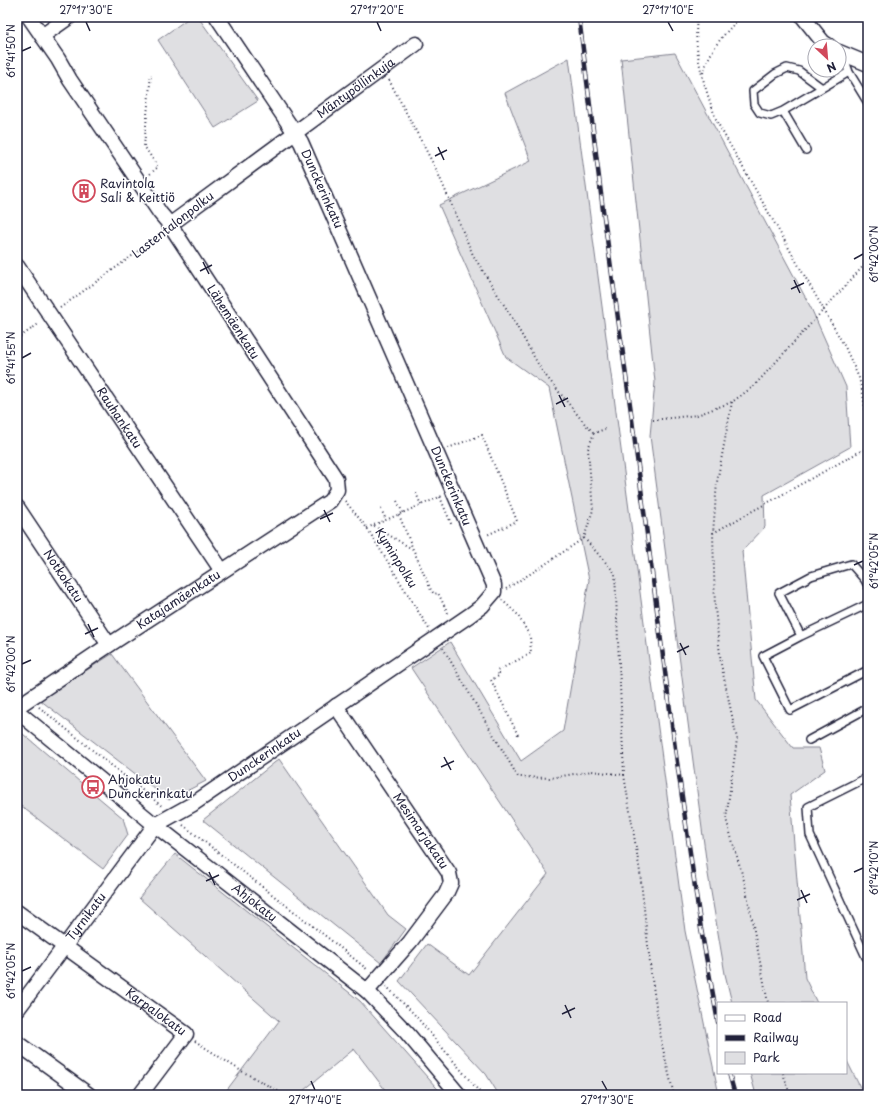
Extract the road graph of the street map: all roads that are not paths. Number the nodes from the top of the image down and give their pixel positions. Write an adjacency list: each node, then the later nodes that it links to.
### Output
1 (29, 17): 5 (street, Lähemäenkatu)
2 (69, 17): 5 (street)
3 (217, 17): 15 (street, Dunckerinkatu)
4 (803, 17): 6 (street)
5 (42, 36): 17 (street, Lähemäenkatu)
6 (819, 38)
7 (416, 44): 15 (street, Mäntypöllinkuja)
8 (847, 56): 9 (street)
9 (868, 64)
10 (847, 66): 11 (lane)
11 (850, 72): 12 (lane); 13 (lane)
12 (822, 88): 14 (lane); 14 (lane)
13 (868, 103)
14 (783, 111): 16 (lane)
15 (296, 133): 17 (street, Lastentalonpolku); 27 (street, Dunckerinkatu)
16 (806, 150)
17 (171, 226): 19 (street, Lähemäenkatu)
18 (17, 266): 21 (street, Rauhankatu)
19 (337, 490): 21 (street, Katajamäenkatu)
20 (17, 508): 25 (street, Notkokatu)
21 (222, 571): 25 (street, Katajamäenkatu)
22 (868, 586): 24 (lane)
23 (868, 604): 24 (lane)
24 (801, 636): 26 (lane)
25 (109, 645): 28 (street, Katajamäenkatu)
26 (868, 670)
27 (336, 706): 33 (street, Dunckerinkatu); 37 (street, Mesimarjakatu)
28 (17, 707)
29 (868, 708): 31 (lane)
30 (17, 711): 33 (street, Ahjokatu)
31 (809, 740)
32 (868, 777): 36 (lane)
33 (155, 825): 35 (street, Tyrnikatu); 37 (street, Ahjokatu)
34 (17, 912): 35 (street, Karpalokatu)
35 (63, 946): 38 (street, Tyrnikatu); 41 (street, Karpalokatu)
36 (868, 956)
37 (367, 991): 42 (street, Ahjokatu)
38 (17, 1010)
39 (17, 1042): 40 (street)
40 (89, 1095)
41 (140, 1095)
42 (459, 1095)

